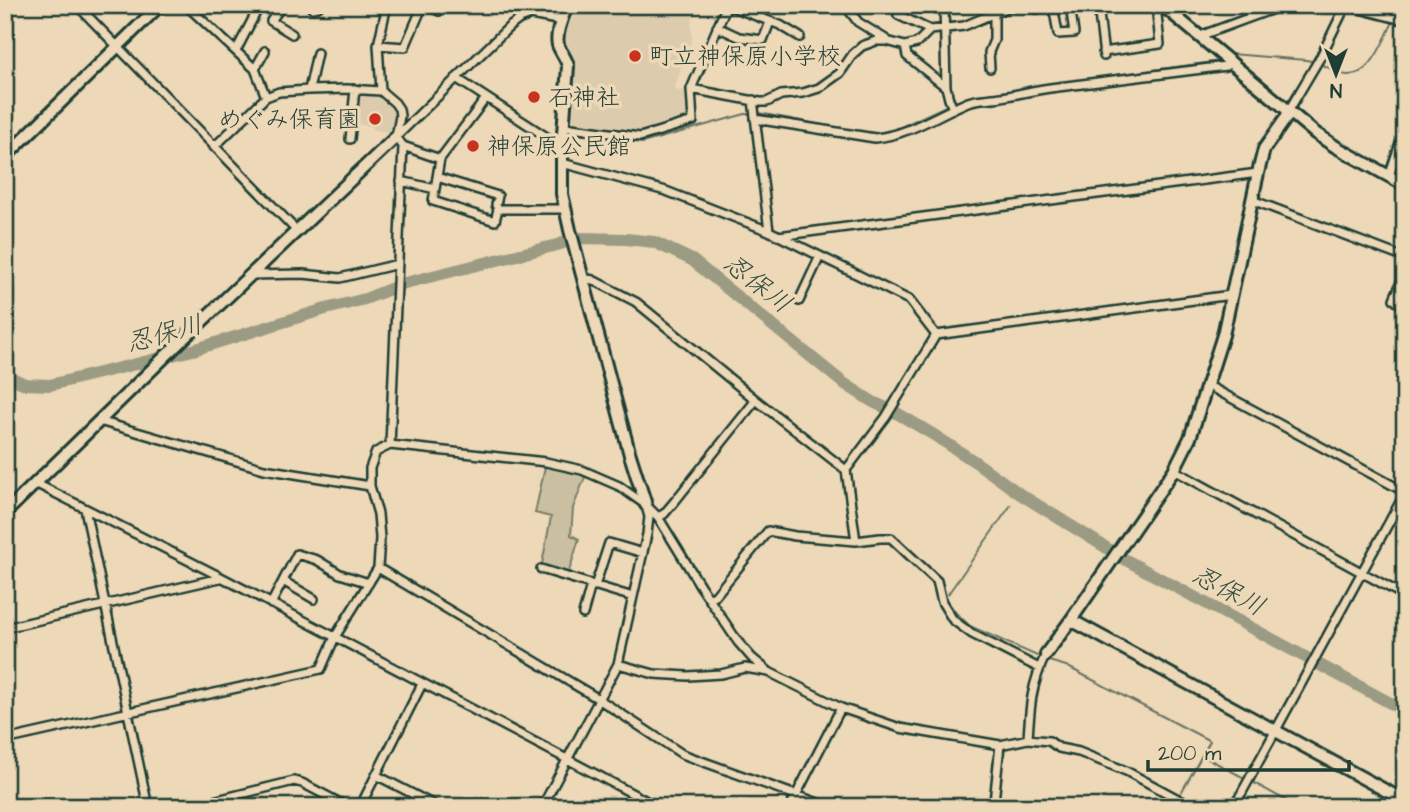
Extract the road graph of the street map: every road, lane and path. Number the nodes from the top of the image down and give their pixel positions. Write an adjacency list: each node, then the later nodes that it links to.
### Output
1 (78, 5): 39 (street)
2 (160, 5): 39 (street)
3 (186, 5): 41 (street)
4 (260, 5): 41 (street)
5 (282, 5): 34 (street)
6 (309, 5): 7 (street)
7 (320, 5)
8 (387, 5): 38 (street)
9 (425, 5): 10 (street); 38 (street)
10 (441, 5)
11 (515, 5): 27 (street)
12 (567, 5): 29 (street)
13 (727, 5): 30 (street); 31 (street)
14 (845, 5): 37 (street)
15 (903, 5): 33 (street)
16 (944, 5): 32 (street)
17 (1015, 5): 18 (street); 26 (street)
18 (1052, 5): 19 (street)
19 (1070, 5)
20 (1098, 5): 21 (street)
21 (1156, 5)
22 (1163, 5): 36 (street)
23 (1284, 5): 36 (street)
24 (1346, 5): 57 (street)
25 (1358, 5): 28 (highway)
26 (994, 13): 32 (street); 45 (street)
27 (531, 15): 29 (street); 47 (street)
28 (1405, 18)
29 (562, 21): 59 (street)
30 (771, 22): 31 (street); 35 (street)
31 (717, 27): 50 (street)
32 (944, 28): 33 (street); 48 (street)
33 (930, 30): 40 (street)
34 (292, 34)
35 (800, 37)
36 (1201, 37): 44 (street)
37 (887, 41): 40 (street); 55 (street)
38 (379, 45): 52 (street)
39 (117, 46): 63 (street); 65 (street)
40 (905, 46): 48 (street)
41 (236, 51): 46 (street)
42 (265, 51): 46 (street)
43 (317, 52): 51 (street)
44 (1228, 60): 56 (street); 57 (street)
45 (990, 68)
46 (255, 69): 53 (street)
47 (456, 78): 54 (street); 62 (street)
48 (946, 88): 56 (street)
49 (355, 89): 51 (street); 52 (street); 61 (street)
50 (691, 89): 55 (street); 59 (street)
51 (309, 90): 53 (street)
52 (381, 91): 62 (street)
53 (266, 97): 63 (street)
54 (486, 97): 64 (street); 66 (street)
55 (753, 100): 58 (street)
56 (953, 109): 58 (street)
57 (1289, 110): 68 (street); 69 (street)
58 (755, 118): 78 (street)
59 (564, 127): 64 (street)
60 (1405, 130): 69 (street)
61 (350, 139)
62 (399, 141): 66 (street); 71 (street); 77 (street)
63 (214, 147): 77 (street)
64 (562, 147): 67 (street)
65 (5, 157)
66 (440, 159): 70 (street)
67 (562, 163): 76 (street); 78 (street)
68 (1258, 173): 74 (street); 79 (street)
69 (1389, 176): 72 (street)
70 (437, 177): 73 (street); 75 (street)
71 (401, 181): 73 (street); 82 (street)
72 (1405, 185)
73 (435, 189): 75 (street)
74 (1252, 200): 81 (street); 86 (street)
75 (498, 209): 76 (street)
76 (565, 209): 85 (street)
77 (297, 232): 84 (street)
78 (769, 232): 79 (street)
79 (778, 236): 80 (street)
80 (820, 256): 87 (street); 89 (street)
81 (1405, 258)
82 (398, 264): 84 (street); 93 (street)
83 (1405, 273): 88 (street)
84 (251, 275): 92 (street)
85 (582, 278): 91 (street); 99 (street)
86 (1231, 295): 89 (street); 90 (street)
87 (799, 301)
88 (1405, 307)
89 (936, 335): 94 (street)
90 (1207, 385): 95 (street); 98 (street)
91 (756, 400): 94 (street); 102 (street)
92 (99, 421): 96 (street); 97 (street)
93 (390, 445): 97 (street); 99 (street)
94 (846, 470): 103 (street)
95 (1174, 470): 107 (street); 119 (street)
96 (35, 483): 100 (street); 101 (street)
97 (370, 486): 105 (street)
98 (1405, 492): 107 (street)
99 (646, 505): 102 (street); 104 (street)
100 (7, 508)
101 (85, 509): 108 (street); 116 (street)
102 (658, 517): 115 (street)
103 (856, 541): 115 (street); 124 (street)
104 (643, 553): 111 (street); 113 (street)
105 (378, 568): 110 (street); 127 (street)
106 (541, 569): 111 (street)
107 (1361, 573): 112 (street); 130 (street)
108 (221, 578): 116 (street); 117 (street)
109 (283, 581): 110 (street); 114 (street); 117 (street)
110 (369, 583): 121 (street)
111 (593, 586): 113 (street); 118 (street)
112 (1405, 596)
113 (633, 597): 123 (street)
114 (314, 599)
115 (709, 599): 125 (street)
116 (105, 604): 120 (street); 129 (street)
117 (271, 604): 121 (street)
118 (583, 614)
119 (1071, 620): 122 (street); 130 (street)
120 (5, 628)
121 (335, 637): 126 (street); 129 (street)
122 (1046, 654): 124 (street)
123 (618, 664): 125 (street); 127 (street)
124 (1039, 668): 131 (street)
125 (769, 672): 128 (street)
126 (422, 684): 134 (street); 135 (street)
127 (600, 700): 134 (street); 136 (street)
128 (841, 708): 133 (street); 136 (street)
129 (128, 713): 132 (street); 138 (street)
130 (1276, 731): 137 (street); 149 (street)
131 (1028, 739): 133 (street); 148 (street)
132 (5, 740)
133 (1000, 745): 147 (street)
134 (568, 760): 143 (street); 144 (street)
135 (376, 775): 141 (street); 142 (street)
136 (796, 796): 145 (street); 146 (street)
137 (1405, 801)
138 (148, 807)
139 (189, 807): 140 (street)
140 (348, 807)
141 (360, 807)
142 (438, 807)
143 (542, 807)
144 (657, 807)
145 (790, 807)
146 (829, 807)
147 (992, 807)
148 (1193, 807)
149 (1234, 807)

